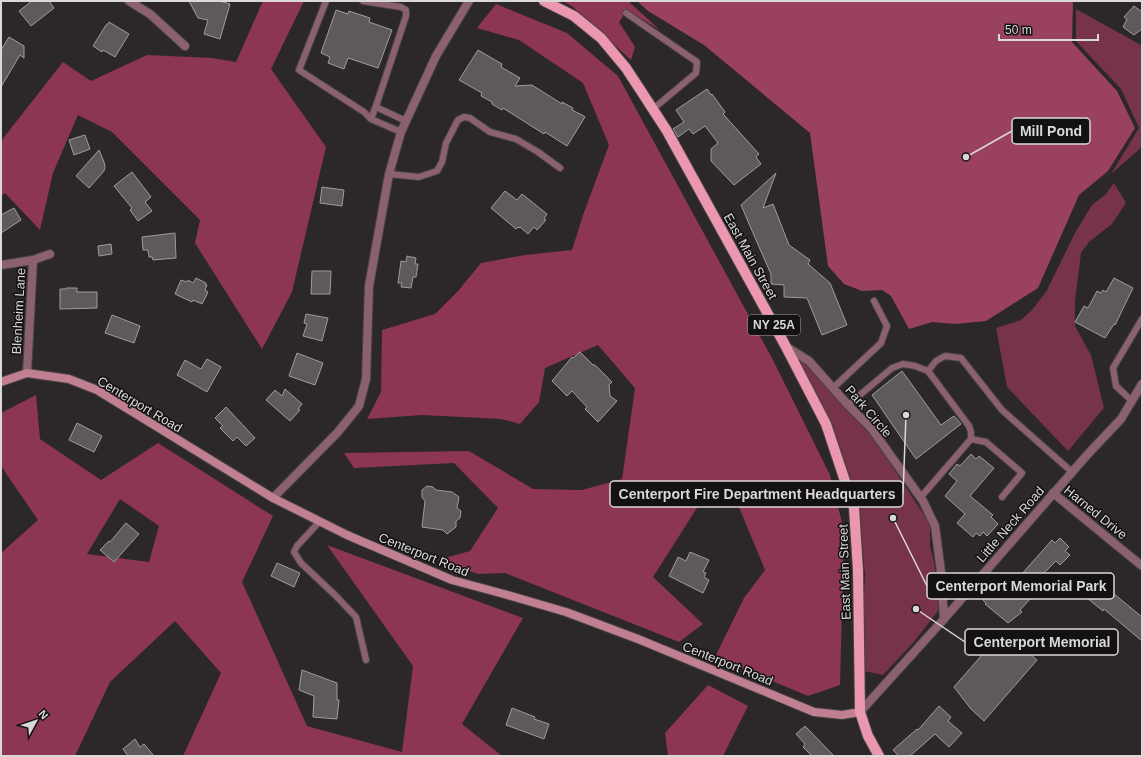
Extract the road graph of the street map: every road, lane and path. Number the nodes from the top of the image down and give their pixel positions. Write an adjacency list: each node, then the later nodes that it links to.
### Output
1 (129, 1): 7 (street)
2 (326, 1): 10 (lane)
3 (364, 1): 8 (lane)
4 (470, 1): 11 (street)
5 (544, 1): 9 (main road, East Main Street / NY 25A)
6 (626, 13): 9 (lane)
7 (185, 46)
8 (376, 107): 10 (lane); 11 (lane)
9 (653, 110): 20 (main road, East Main Street / NY 25A)
10 (371, 119): 12 (lane)
11 (406, 121): 12 (street)
12 (401, 132): 14 (street)
13 (560, 168): 14 (lane)
14 (389, 174): 32 (street)
15 (50, 254): 16 (street)
16 (33, 260): 17 (street, Blenheim Lane); 22 (street, Blenheim Lane)
17 (1, 265)
18 (874, 301): 25 (lane)
19 (1142, 319): 26 (lane)
20 (785, 345): 25 (street, Park Circle); 38 (main road, East Main Street / NY 25A)
21 (928, 371): 27 (lane); 28 (lane); 29 (lane)
22 (27, 373): 23 (main road, Centerport Road); 32 (main road, Centerport Road)
23 (1, 382)
24 (1142, 384): 26 (street, Little Neck Road)
25 (833, 388): 27 (street, Park Circle)
26 (1132, 401): 29 (street, Little Neck Road)
27 (848, 405): 33 (street, Park Circle)
28 (971, 439): 31 (lane); 33 (lane)
29 (1072, 472): 30 (street, Little Neck Road)
30 (1053, 493): 35 (street, Harned Drive); 36 (street, Little Neck Road)
31 (1002, 497)
32 (272, 498): 34 (main road, Centerport Road)
33 (920, 498): 36 (street, Park Circle)
34 (320, 521): 37 (lane); 38 (main road, Centerport Road)
35 (1142, 566)
36 (944, 619): 38 (street, Little Neck Road)
37 (366, 660)
38 (860, 712): 39 (main road, NY 25A)
39 (879, 756)

